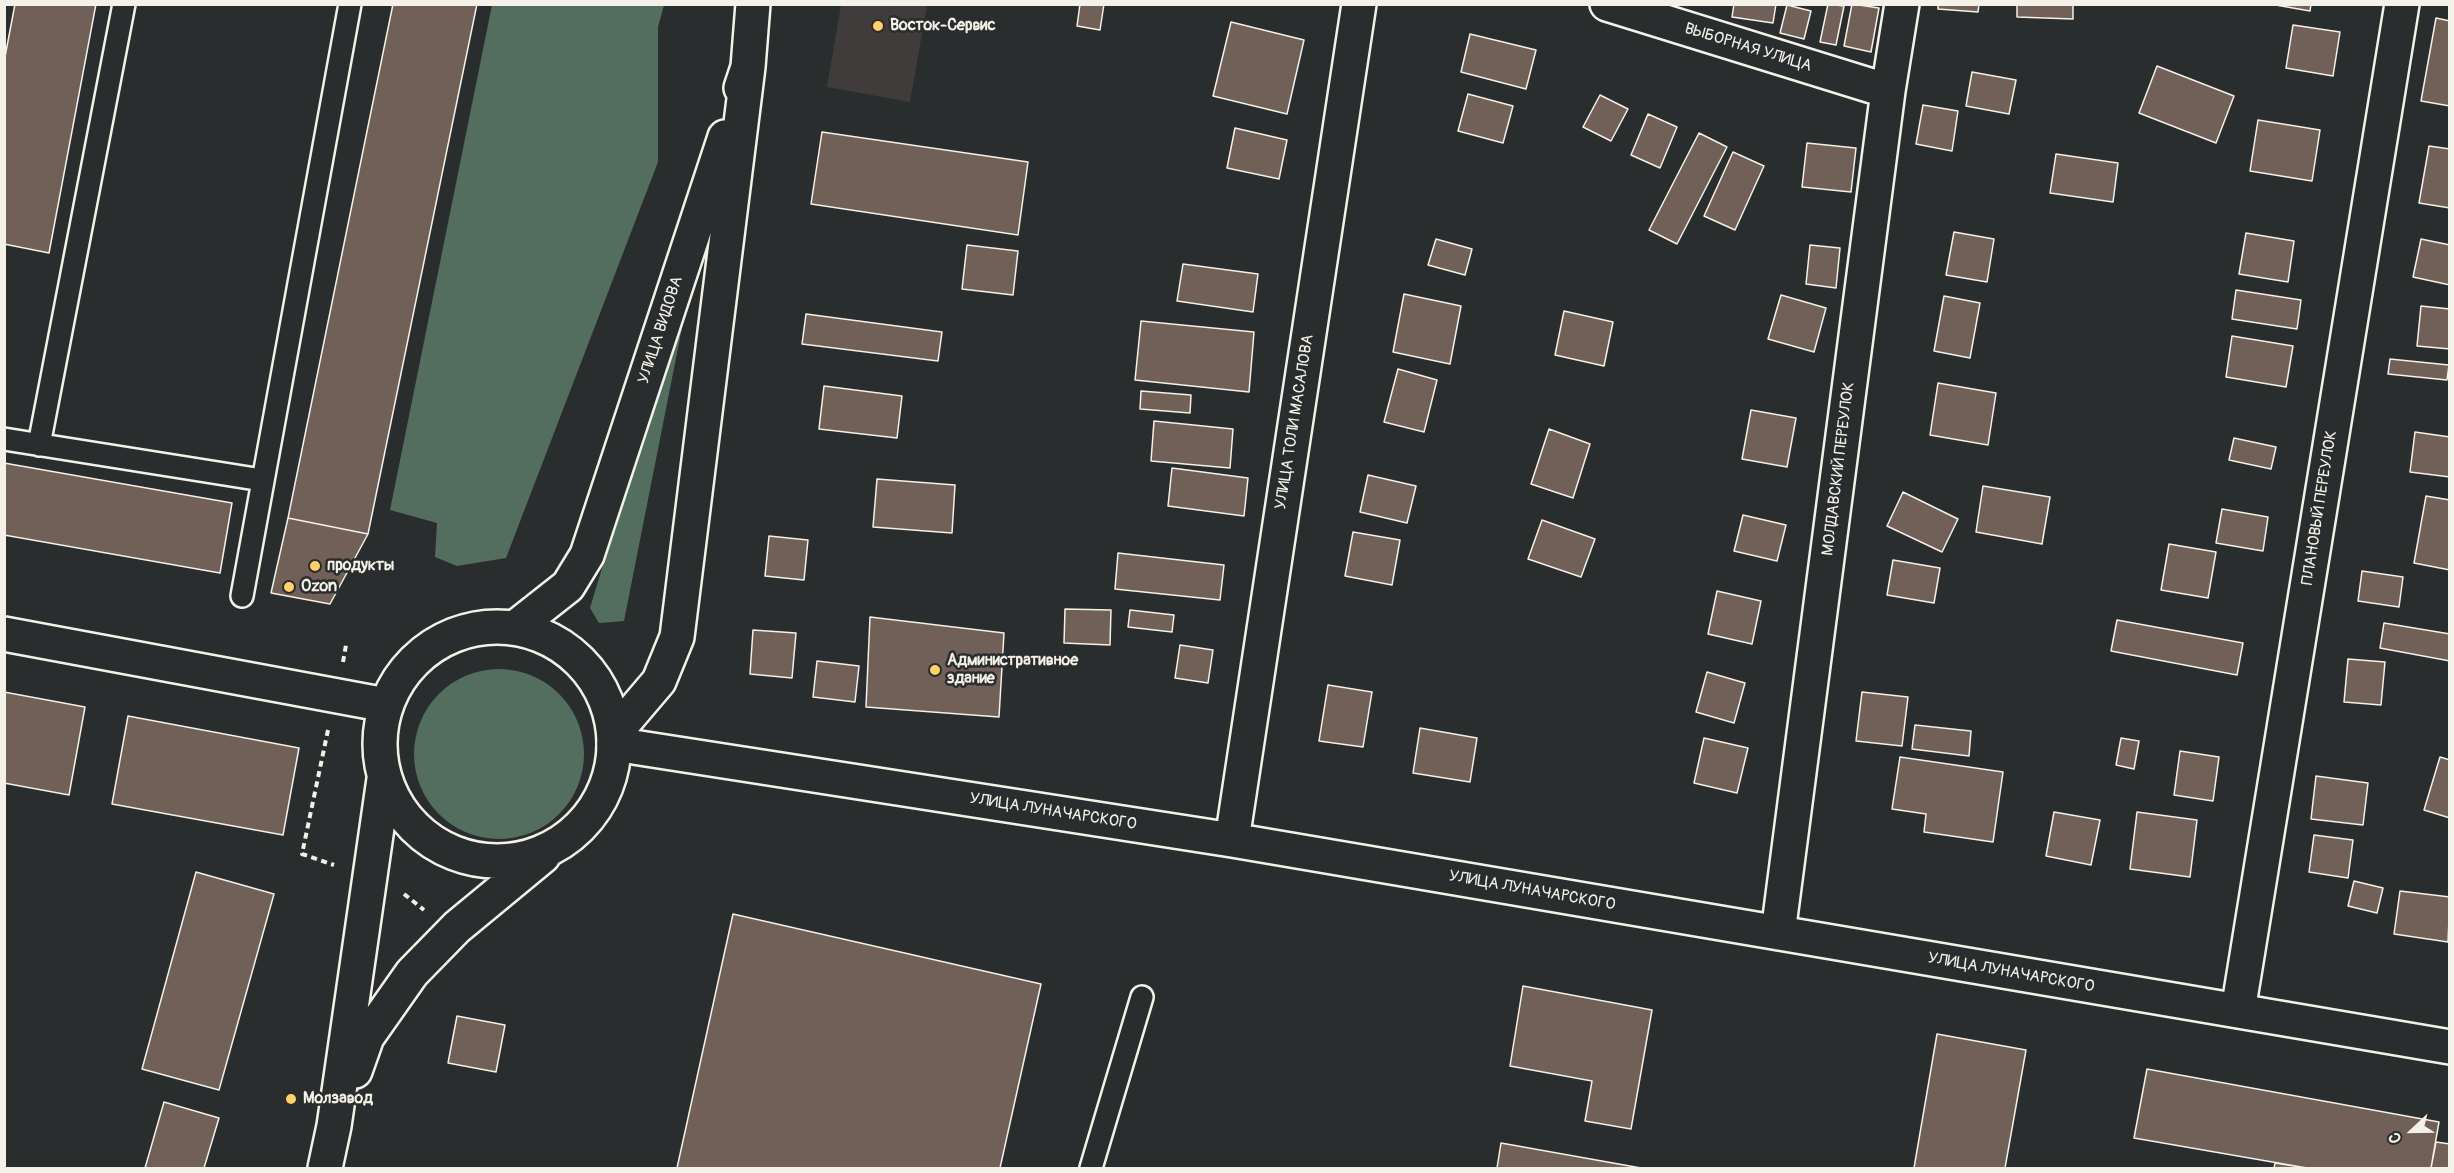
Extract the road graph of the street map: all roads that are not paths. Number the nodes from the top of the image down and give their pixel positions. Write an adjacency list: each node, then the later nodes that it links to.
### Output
1 (124, 4): 11 (lane)
2 (350, 4): 12 (lane)
3 (753, 4): 8 (street, УЛИЦА ВИДОВА)
4 (1359, 4): 19 (street, УЛИЦА ТОЛИ МАСАЛОВА)
5 (1607, 4): 9 (street, ВЫБОРНАЯ УЛИЦА)
6 (1902, 4): 9 (street, МОЛДАВСКИЙ ПЕРЕУЛОК)
7 (2402, 4): 23 (street, ПЛАНОВЫЙ ПЕРЕУЛОК)
8 (748, 67): 14 (street, УЛИЦА ВИДОВА); 17 (street)
9 (1888, 91): 21 (street, МОЛДАВСКИЙ ПЕРЕУЛОК)
10 (4, 439): 11 (lane)
11 (39, 445): 12 (lane)
12 (262, 480): 13 (lane)
13 (242, 596)
14 (516, 627): 16 (street); 17 (street)
15 (4, 634): 16 (street)
16 (386, 705): 18 (street)
17 (614, 739): 19 (street, УЛИЦА ЛУНАЧАРСКОГО); 20 (street)
18 (384, 779): 20 (street); 25 (street)
19 (1232, 840): 21 (street, УЛИЦА ЛУНАЧАРСКОГО)
20 (549, 851): 25 (street)
21 (1778, 933): 23 (street, УЛИЦА ЛУНАЧАРСКОГО)
22 (1142, 997): 27 (lane)
23 (2238, 1011): 24 (street, УЛИЦА ЛУНАЧАРСКОГО)
24 (2450, 1047)
25 (334, 1126): 26 (street)
26 (325, 1168)
27 (1091, 1168)

